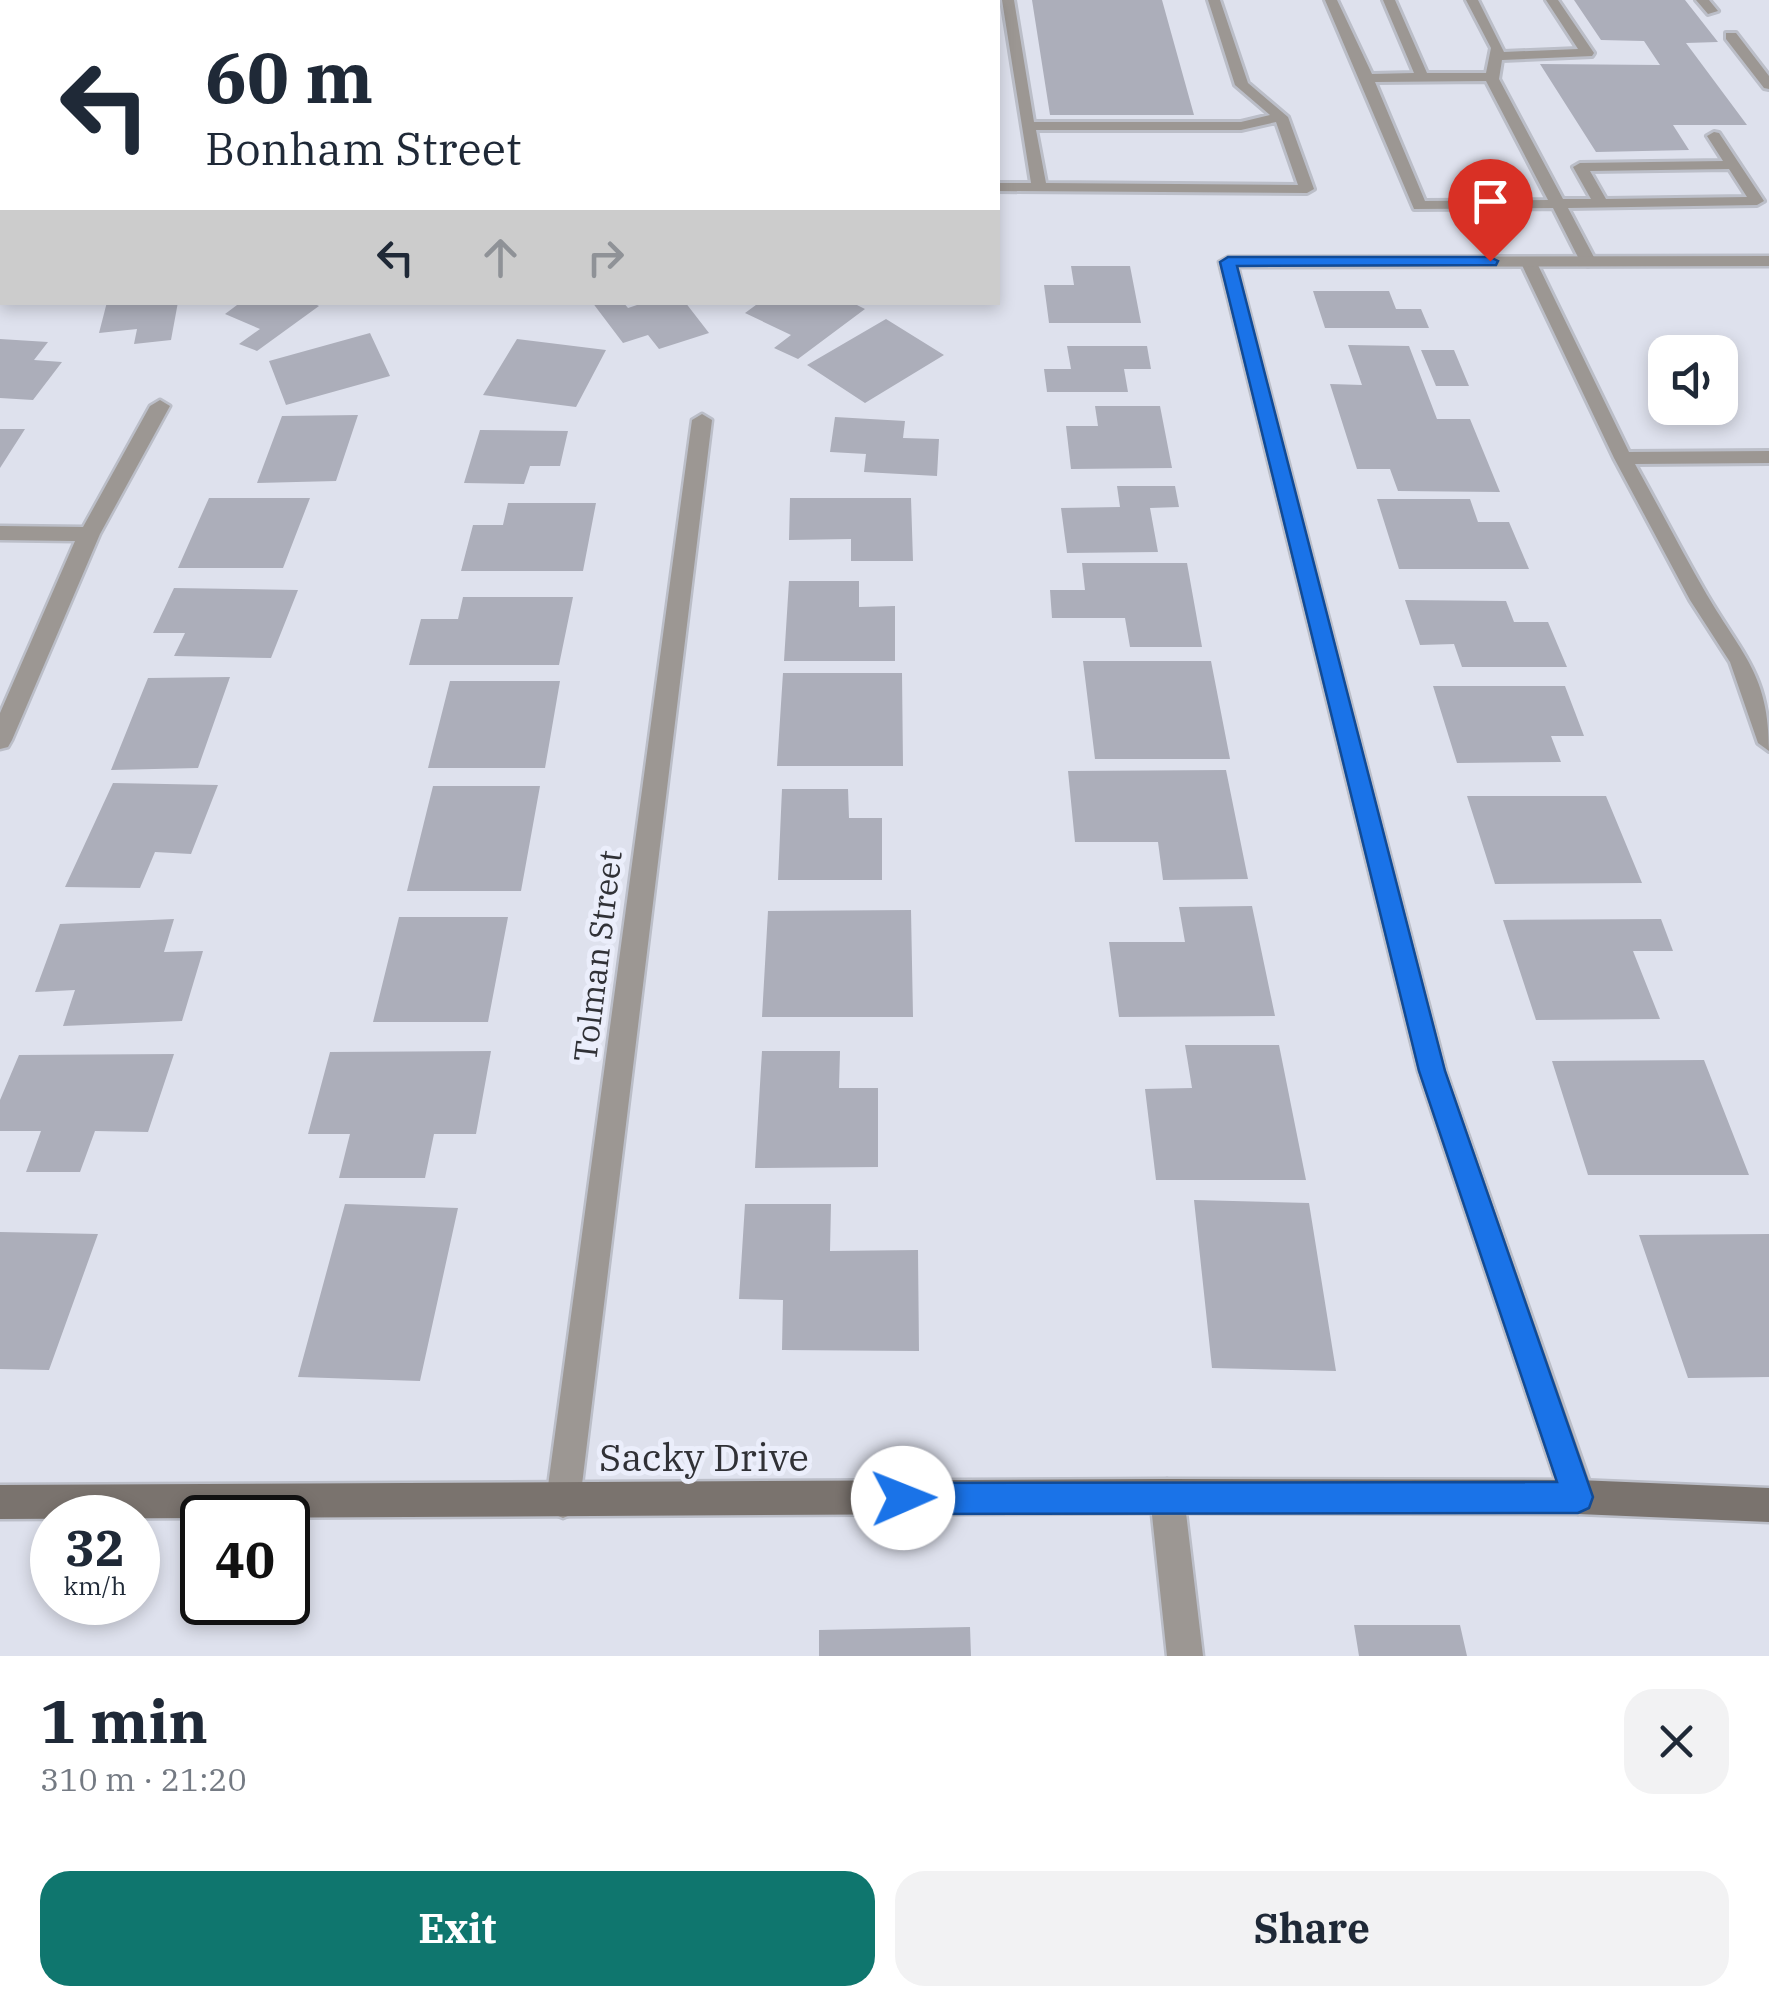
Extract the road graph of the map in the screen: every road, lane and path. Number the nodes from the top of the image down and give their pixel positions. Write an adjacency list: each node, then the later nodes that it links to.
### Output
1 (1008, 0): 14 (lane)
2 (1214, 0): 13 (lane)
3 (1331, 0): 11 (lane)
4 (1388, 0): 9 (lane)
5 (1472, 0): 8 (lane)
6 (1552, 0): 8 (lane)
7 (1731, 36): 12 (lane)
8 (1497, 56): 10 (lane)
9 (1422, 77): 10 (lane); 11 (lane)
10 (1492, 77): 21 (lane)
11 (1367, 78): 21 (lane)
12 (1769, 85)
13 (1281, 117): 14 (lane); 18 (lane)
14 (1028, 126): 18 (lane)
15 (1714, 136): 16 (lane)
16 (1734, 165): 19 (lane); 22 (lane)
17 (1000, 187): 18 (lane)
18 (1039, 187)
19 (1750, 188): 20 (lane); 22 (lane)
20 (1769, 188)
21 (1559, 204): 22 (lane); 25 (lane)
22 (1601, 204)
23 (1769, 260): 25 (street)
24 (1528, 261): 25 (street); 28 (lane); 35 (street)
25 (1588, 261)
26 (160, 406): 31 (street)
27 (702, 420): 36 (street, Tolman Street)
28 (1623, 458): 29 (lane); 33 (lane)
29 (1769, 458)
30 (0, 533): 31 (street)
31 (89, 534): 32 (street)
32 (0, 740)
33 (1769, 743)
34 (1167, 1496): 35 (street, Sacky Drive); 36 (street, Sacky Drive); 39 (street)
35 (1578, 1497): 38 (street, Sacky Drive)
36 (563, 1501): 37 (street, Sacky Drive)
37 (0, 1502)
38 (1769, 1505)
39 (1185, 1656)

